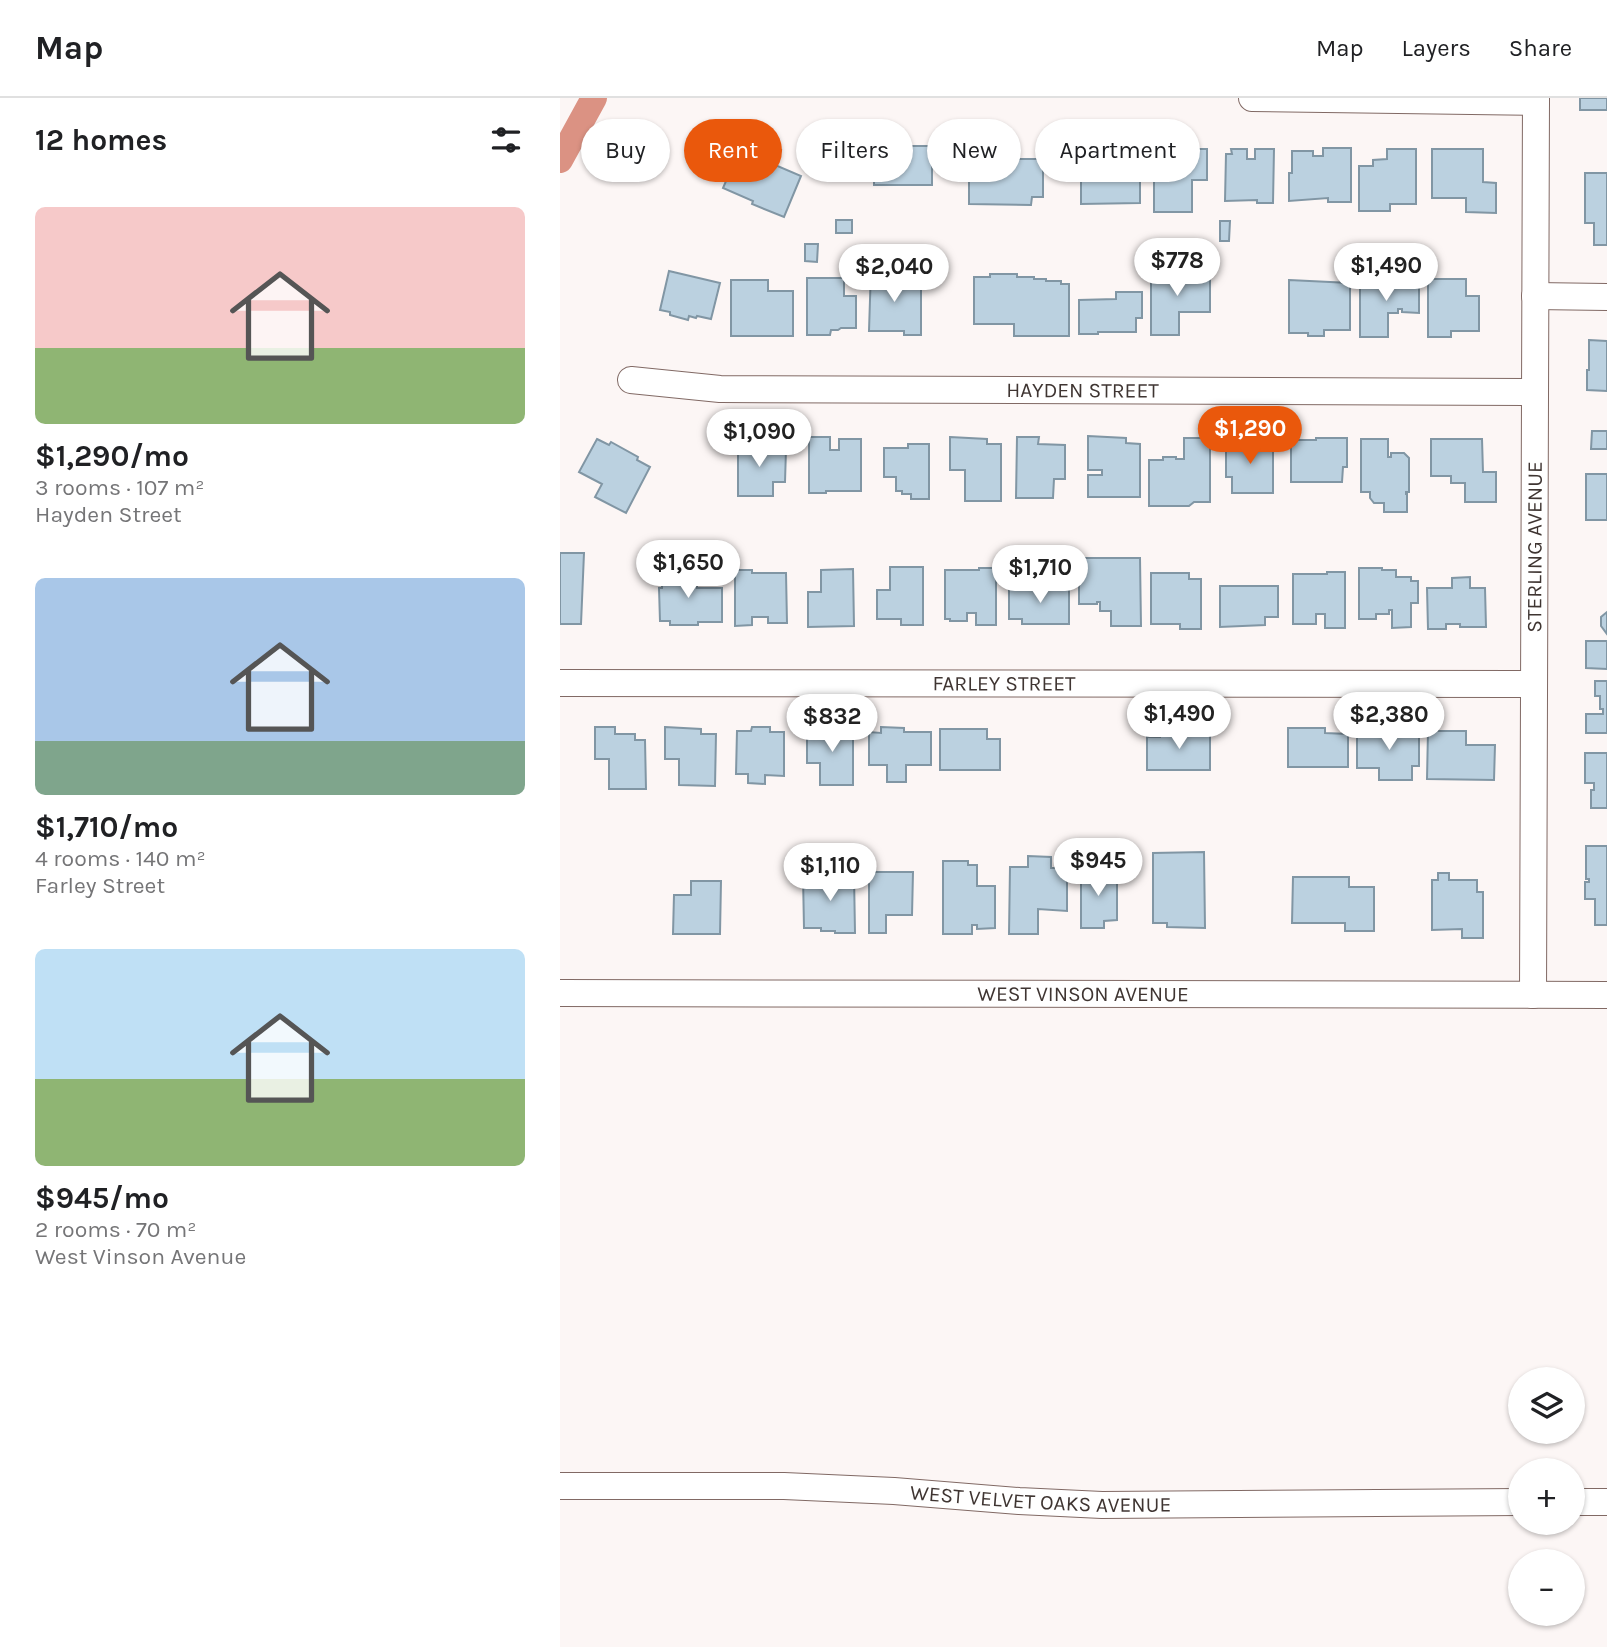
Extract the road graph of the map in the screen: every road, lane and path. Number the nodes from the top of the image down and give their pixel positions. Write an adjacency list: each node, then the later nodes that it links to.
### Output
1 (1252, 98): 2 (street)
2 (1536, 100): 3 (street, STERLING AVENUE)
3 (1535, 296): 4 (street); 6 (street, STERLING AVENUE)
4 (1607, 297)
5 (631, 380): 6 (street, HAYDEN STREET)
6 (1535, 392): 8 (street, STERLING AVENUE)
7 (560, 683): 8 (street, FARLEY STREET)
8 (1534, 684): 10 (street, STERLING AVENUE)
9 (560, 993): 10 (street, WEST VINSON AVENUE)
10 (1533, 995): 11 (street, WEST VINSON AVENUE)
11 (1607, 995)
12 (560, 1486): 13 (street, WEST VELVET OAKS AVENUE)
13 (1508, 1502)
14 (1585, 1502): 15 (street)
15 (1607, 1502)

